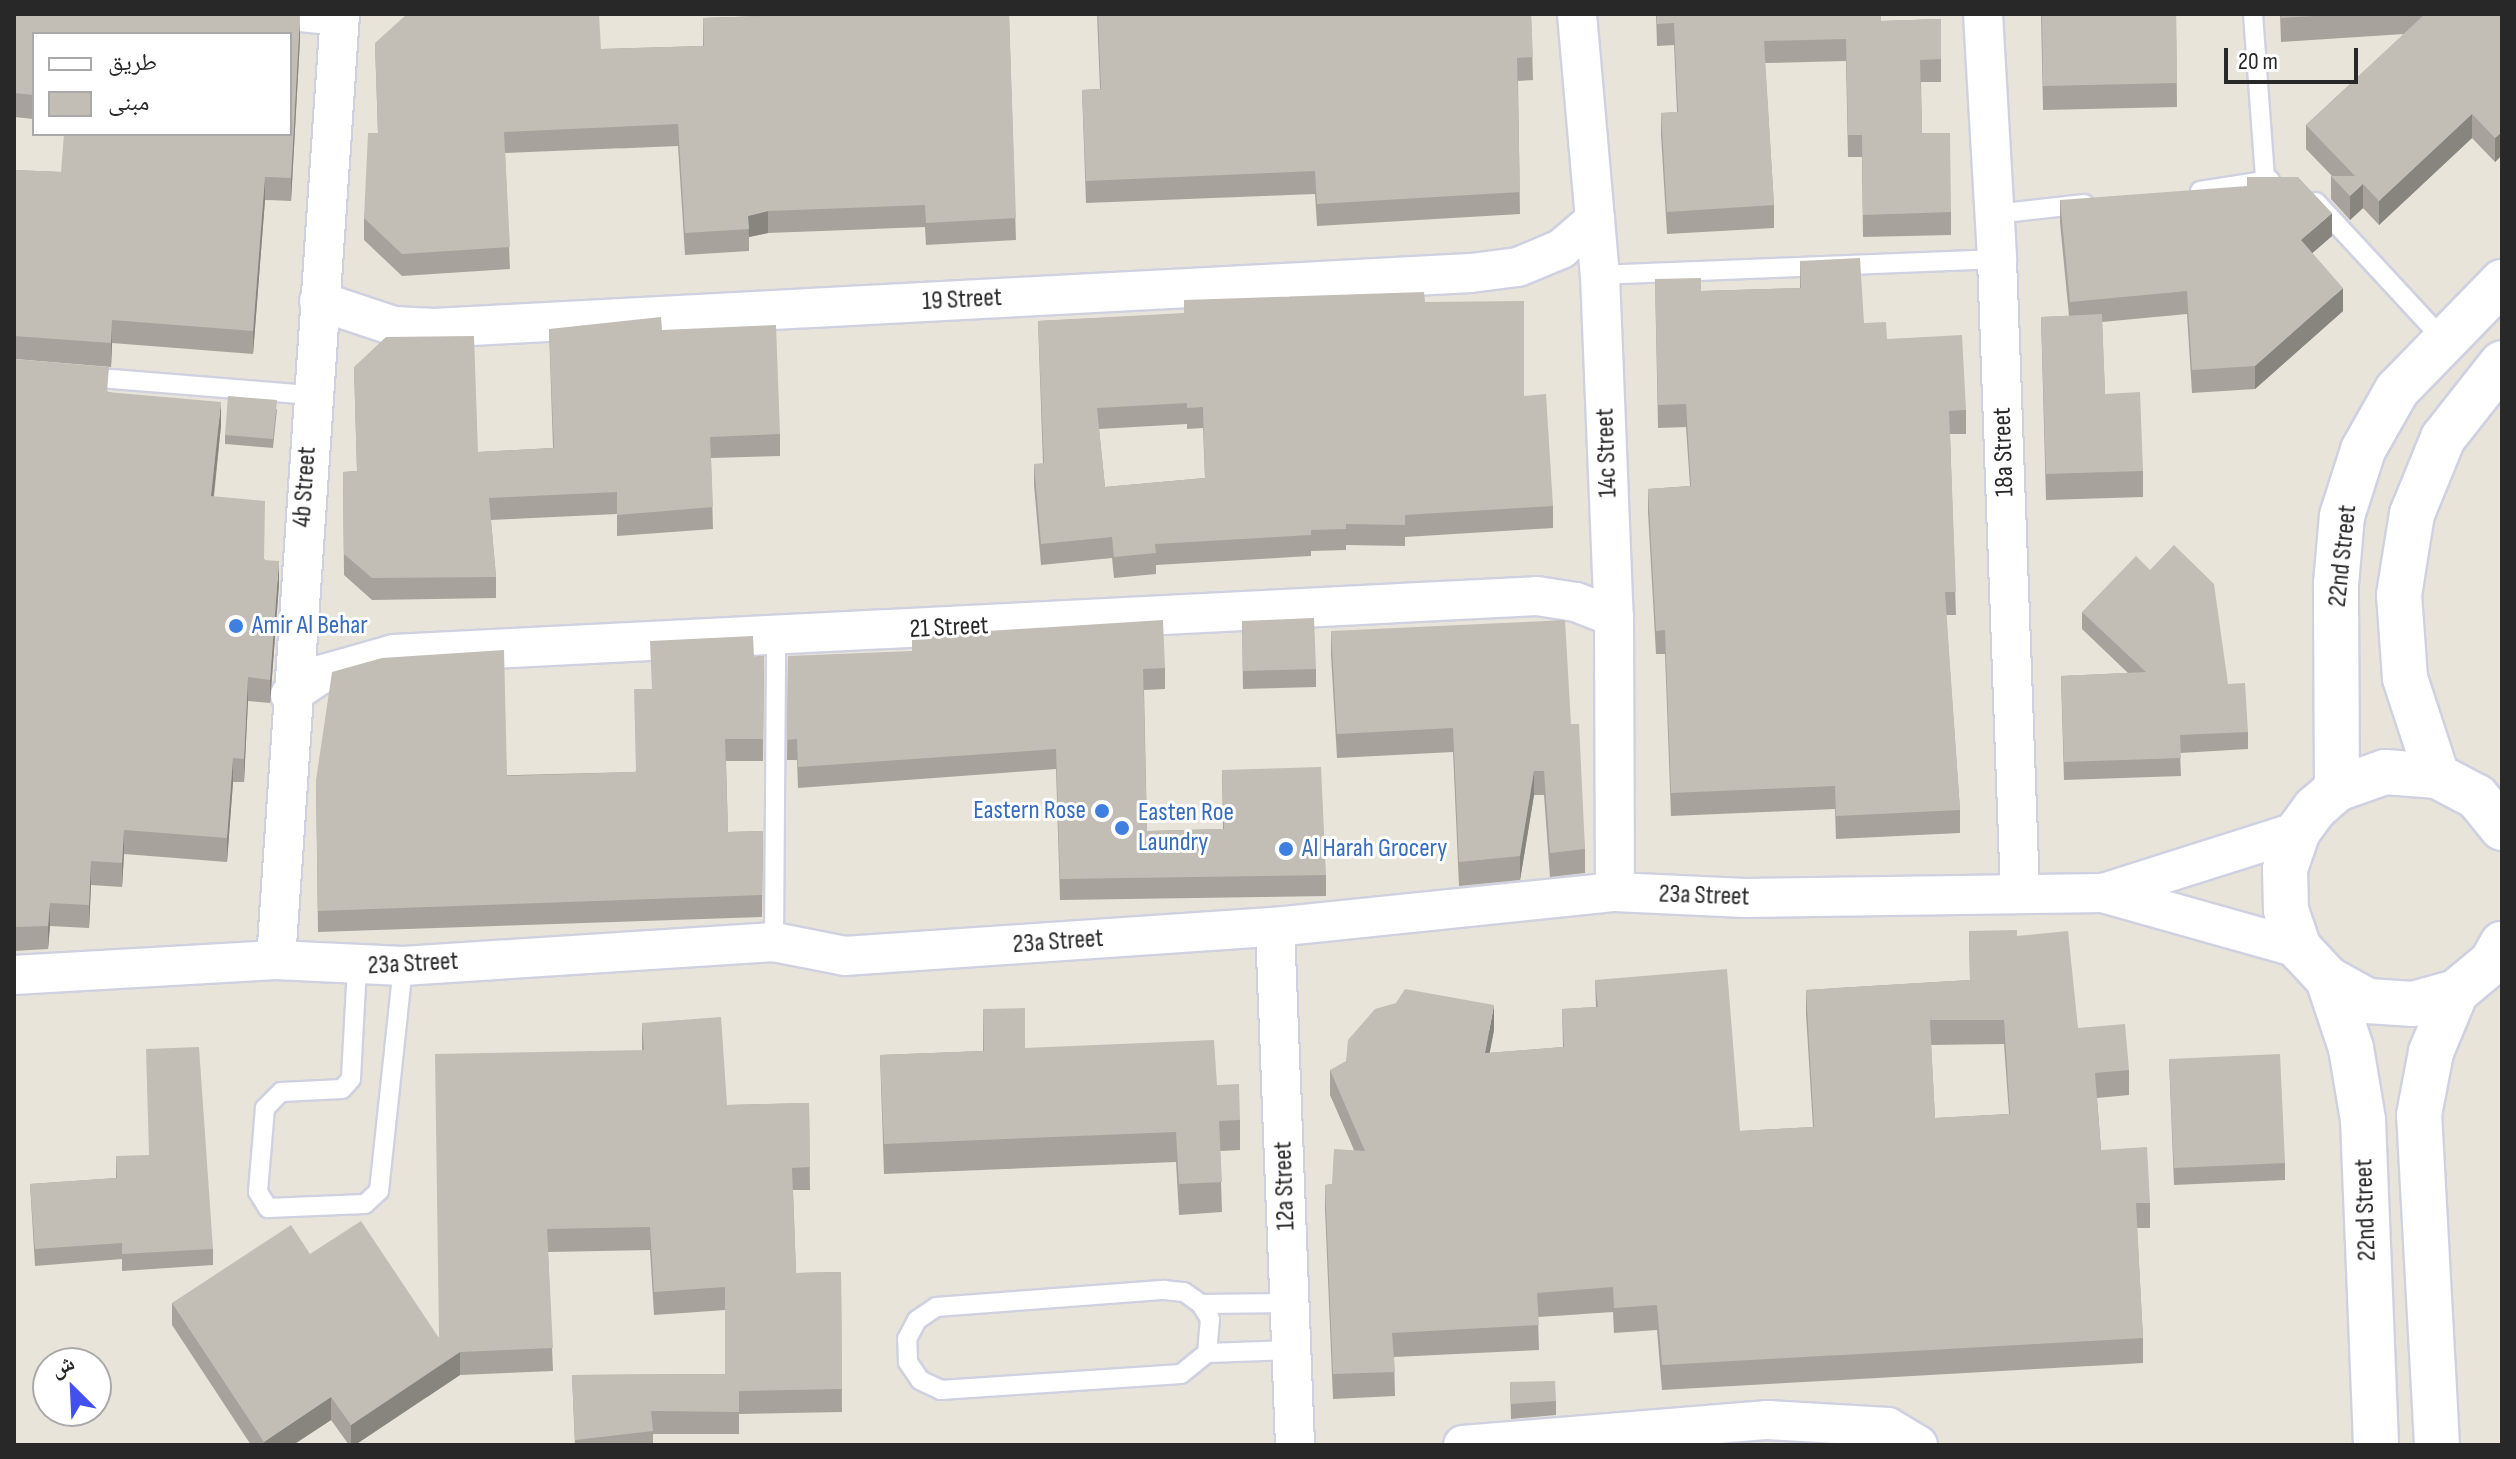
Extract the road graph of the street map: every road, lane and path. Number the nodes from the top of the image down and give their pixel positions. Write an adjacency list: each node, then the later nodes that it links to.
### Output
1 (1577, 14): 10 (street, 14c Street)
2 (1983, 14): 9 (street, 18a Street)
3 (2253, 14): 6 (lane)
4 (347, 18): 5 (lane); 14 (street, 4b Street)
5 (264, 19)
6 (2265, 179): 7 (lane); 15 (lane)
7 (2183, 193)
8 (2105, 202): 9 (lane)
9 (1995, 214): 11 (street, 18a Street)
10 (1595, 220): 12 (street, 14c Street); 14 (street, 19 Street)
11 (1997, 259): 12 (lane); 26 (street, 18a Street)
12 (1600, 275): 19 (street, 14c Street)
13 (2502, 282): 15 (street, 22nd Street)
14 (319, 301): 18 (street, 4b Street)
15 (2442, 338): 23 (street, 22nd Street)
16 (2502, 363): 22 (street)
17 (61, 375): 18 (lane)
18 (312, 395): 21 (street, 4b Street)
19 (1614, 617): 20 (street, 21 Street); 27 (street, 14c Street)
20 (776, 636): 21 (street, 21 Street); 30 (lane)
21 (290, 695): 32 (street, 4b Street)
22 (2437, 776): 23 (street); 24 (street)
23 (2337, 789): 25 (street)
24 (2502, 828)
25 (2298, 831): 28 (street, 23a Street); 33 (street, 22nd Street)
26 (2020, 891): 27 (street, 23a Street); 28 (street, 23a Street)
27 (1615, 892): 29 (street, 23a Street)
28 (2103, 893): 33 (street, 23a Street)
29 (1275, 927): 30 (street, 23a Street); 38 (street, 12a Street)
30 (774, 942): 34 (street, 23a Street)
31 (2502, 944): 37 (street)
32 (276, 960): 35 (street, 23a Street); 36 (street, 23a Street)
33 (2314, 964): 37 (street); 46 (street, 22nd Street)
34 (403, 966): 35 (street, 23a Street); 35 (lane)
35 (357, 967)
36 (14, 975)
37 (2456, 992): 47 (street)
38 (1289, 1303): 39 (lane); 40 (street, 12a Street)
39 (1201, 1304): 41 (lane); 41 (lane)
40 (1292, 1350): 41 (lane); 43 (street, 12a Street)
41 (1207, 1353)
42 (1506, 1444): 44 (street); 45 (street)
43 (1295, 1445)
44 (1463, 1445)
45 (1918, 1445)
46 (2376, 1445)
47 (2437, 1445)

